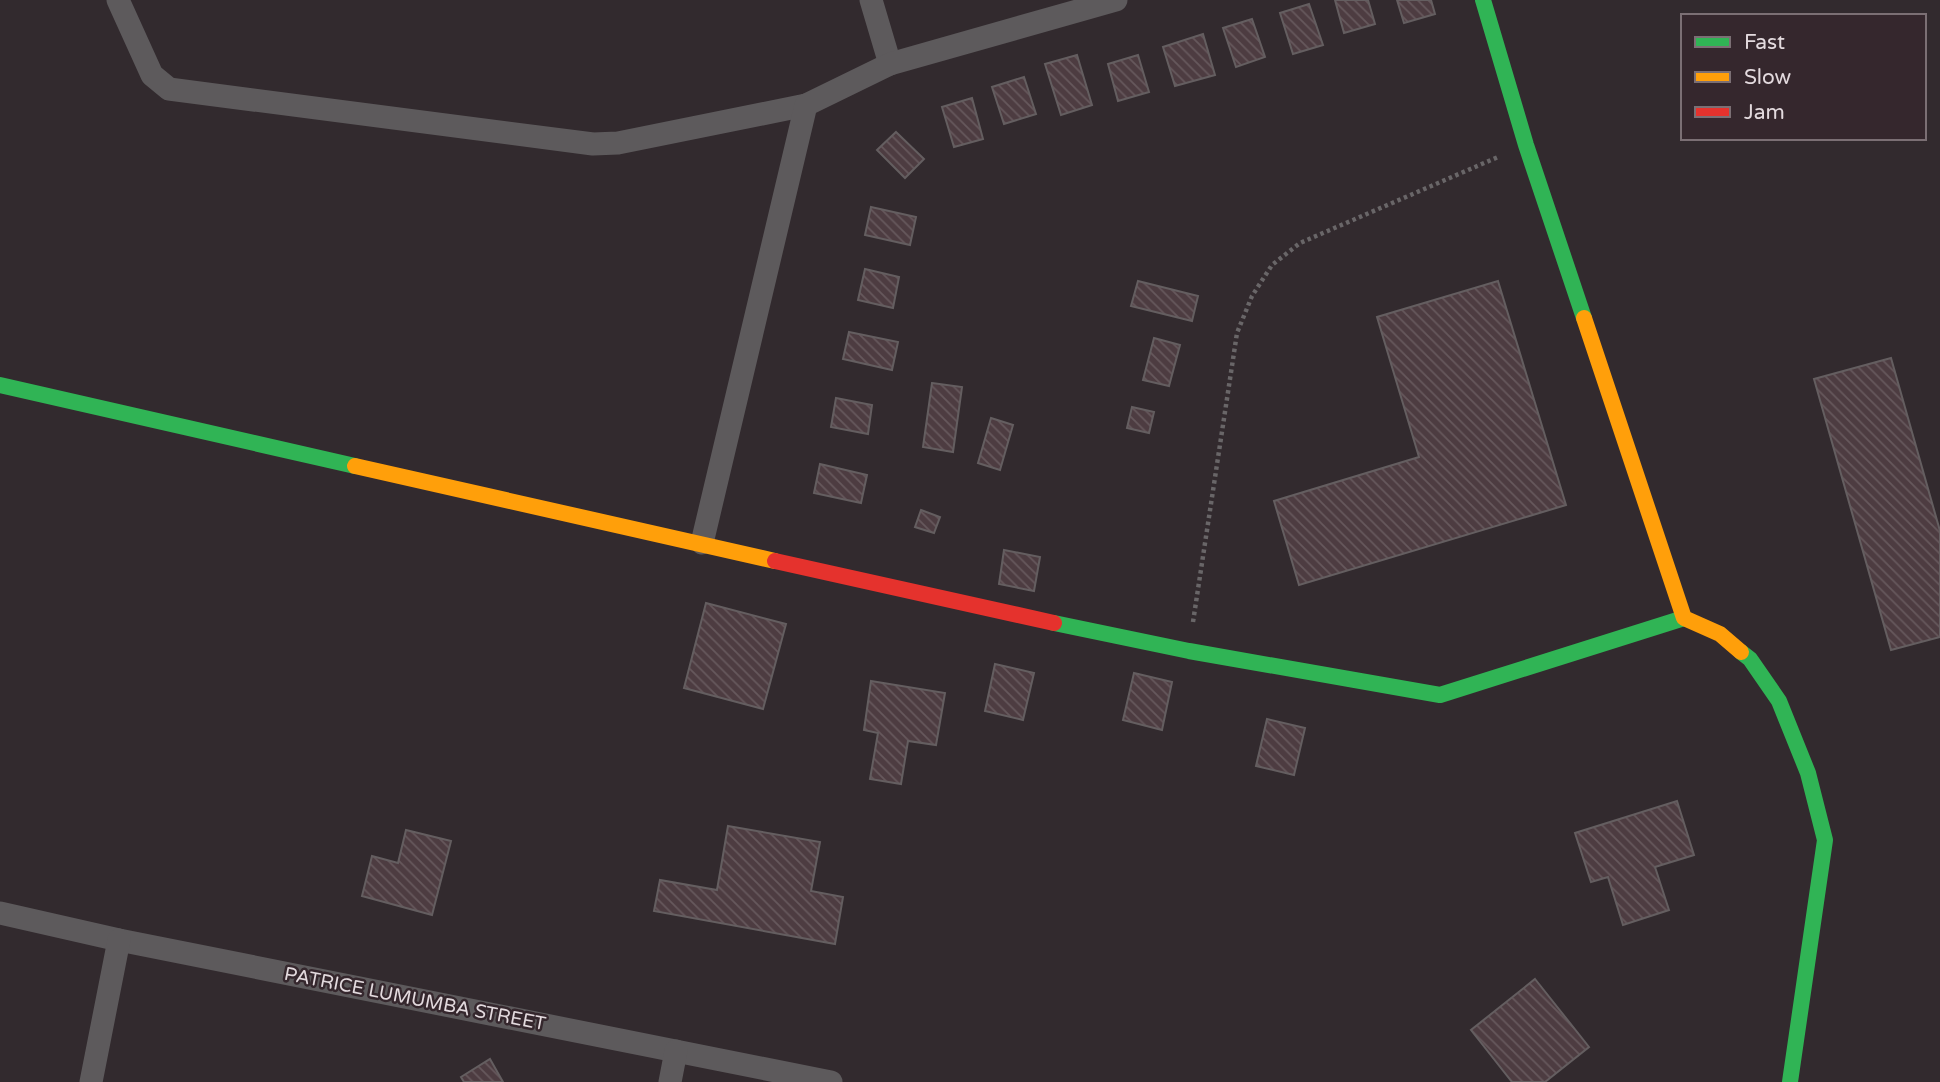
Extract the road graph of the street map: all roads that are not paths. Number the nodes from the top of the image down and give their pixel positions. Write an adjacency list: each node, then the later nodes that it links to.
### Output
1 (118, 0): 6 (street)
2 (871, 0): 5 (street)
3 (1116, 0): 5 (street)
4 (1483, 0): 9 (street)
5 (890, 64): 6 (street)
6 (806, 105): 8 (street)
7 (0, 385): 8 (street)
8 (702, 543): 9 (street)
9 (1684, 618): 16 (street)
10 (0, 913): 11 (street, PATRICE LUMUMBA STREET)
11 (120, 940): 12 (street, PATRICE LUMUMBA STREET); 13 (street)
12 (676, 1051): 14 (street); 15 (street, PATRICE LUMUMBA STREET)
13 (91, 1082)
14 (670, 1082)
15 (831, 1082)
16 (1790, 1082)

